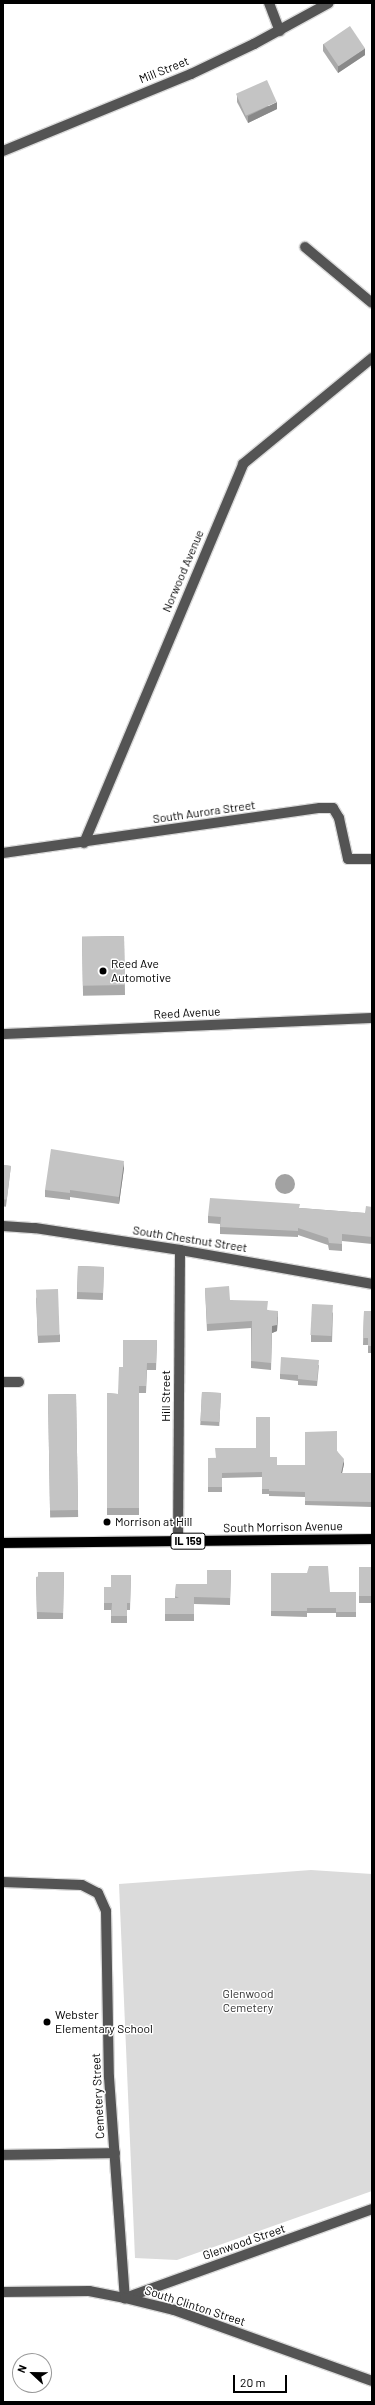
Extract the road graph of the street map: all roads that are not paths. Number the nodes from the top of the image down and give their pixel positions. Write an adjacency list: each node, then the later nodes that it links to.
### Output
1 (269, 3): 3 (street)
2 (329, 3): 3 (street, Mill Street)
3 (280, 31): 4 (street, Mill Street)
4 (3, 151)
5 (305, 247): 6 (street)
6 (372, 303)
7 (372, 358): 8 (street, Norwood Avenue)
8 (84, 843): 9 (street, South Aurora Street); 10 (street, South Aurora Street)
9 (3, 853)
10 (372, 859)
11 (372, 1018): 12 (street, Reed Avenue)
12 (3, 1034)
13 (3, 1226): 14 (street, South Chestnut Street)
14 (180, 1250): 15 (street, South Chestnut Street); 19 (street, Hill Street)
15 (372, 1284)
16 (3, 1382): 17 (street)
17 (19, 1382)
18 (372, 1539): 19 (main road, South Morrison Avenue / IL 159)
19 (178, 1541): 20 (main road, South Morrison Avenue / IL 159)
20 (3, 1543)
21 (3, 1882): 22 (street, Cemetery Street)
22 (115, 2153): 23 (street); 26 (street, Cemetery Street)
23 (3, 2155)
24 (372, 2210): 26 (street, Glenwood Street)
25 (3, 2292): 26 (street, South Clinton Street)
26 (125, 2298): 27 (street, South Clinton Street)
27 (372, 2381)

